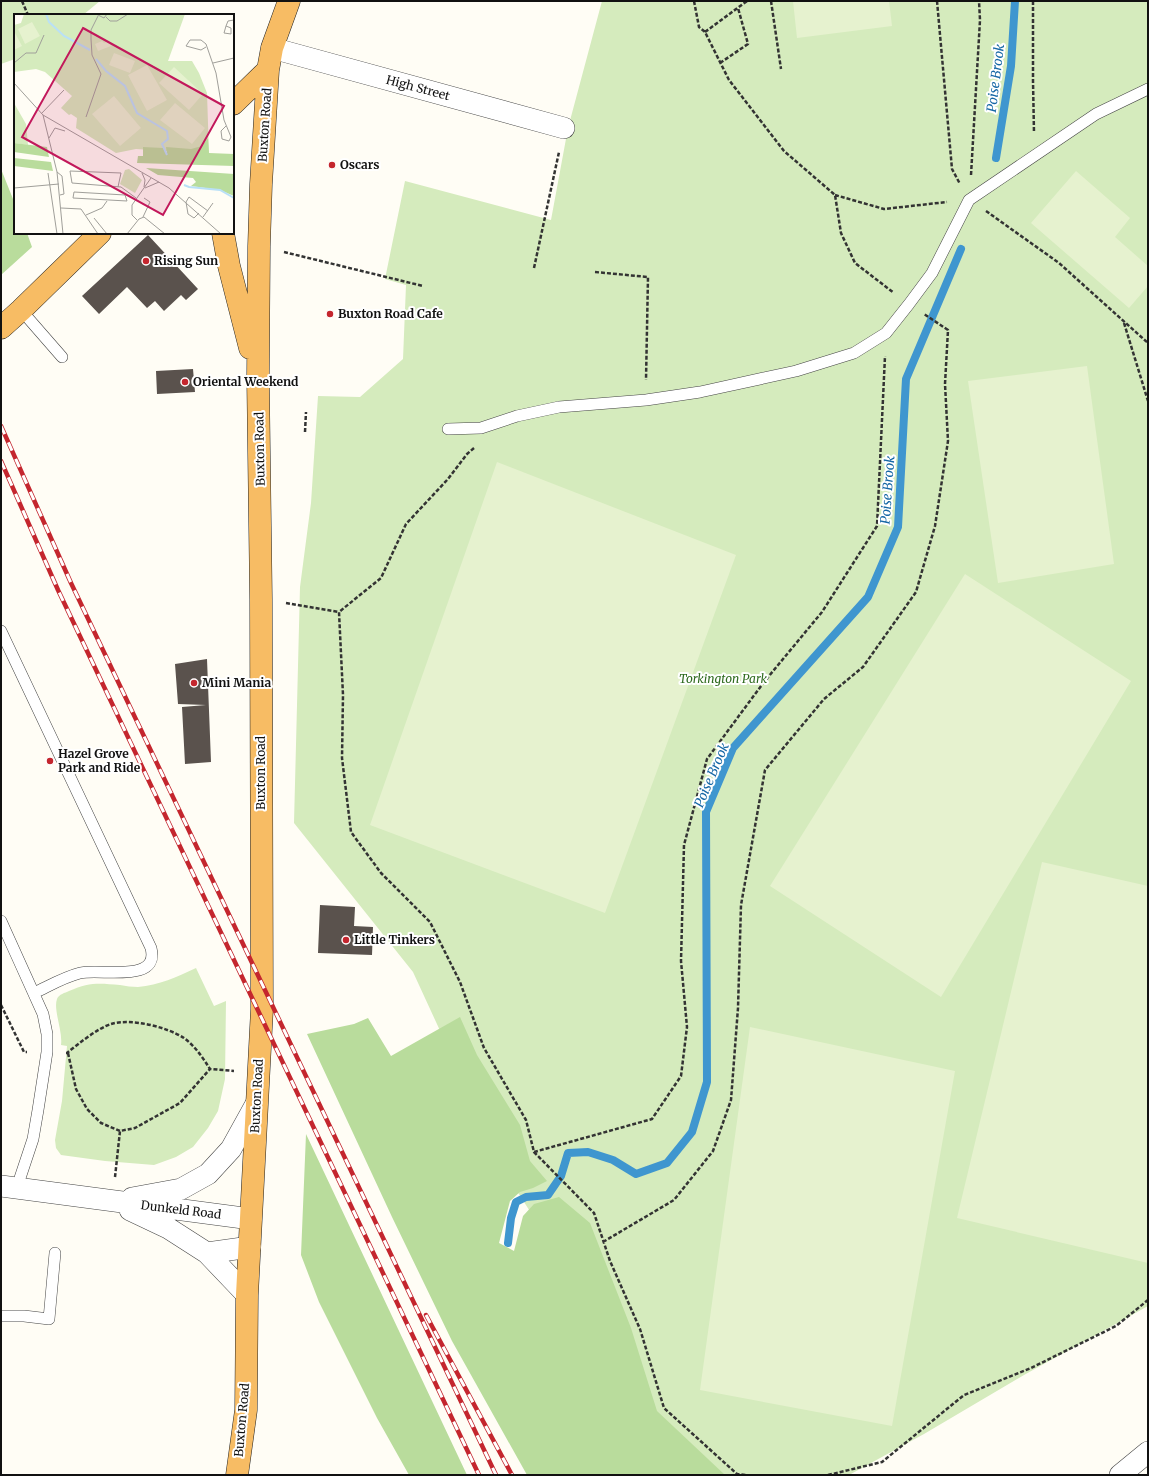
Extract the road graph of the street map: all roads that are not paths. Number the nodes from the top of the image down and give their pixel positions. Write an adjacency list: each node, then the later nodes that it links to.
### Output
1 (289, 1): 2 (highway, Buxton Road)
2 (272, 48): 3 (highway, Buxton Road); 6 (street, High Street)
3 (268, 70): 5 (highway); 12 (highway, Buxton Road)
4 (1148, 89): 13 (lane)
5 (234, 103)
6 (564, 128)
7 (99, 234): 9 (highway)
8 (223, 234): 12 (highway)
9 (21, 310): 10 (highway); 11 (lane)
10 (1, 328)
11 (62, 357)
12 (258, 378): 17 (highway, Buxton Road)
13 (448, 429)
14 (1, 631): 16 (lane)
15 (1, 921): 16 (lane)
16 (34, 992): 18 (lane)
17 (257, 1102): 19 (street, Dunkeld Road); 20 (highway, Buxton Road)
18 (9, 1186): 19 (street, Dunkeld Road)
19 (112, 1201): 20 (street, Dunkeld Road); 23 (street, Dunkeld Road)
20 (251, 1219): 21 (highway, Buxton Road)
21 (250, 1247): 23 (street); 24 (highway, Buxton Road)
22 (55, 1253): 25 (lane)
23 (207, 1253): 24 (street, Dunkeld Road)
24 (247, 1295): 27 (highway, Buxton Road)
25 (1, 1316)
26 (1148, 1452): 28 (street)
27 (237, 1475)
28 (1120, 1475)

